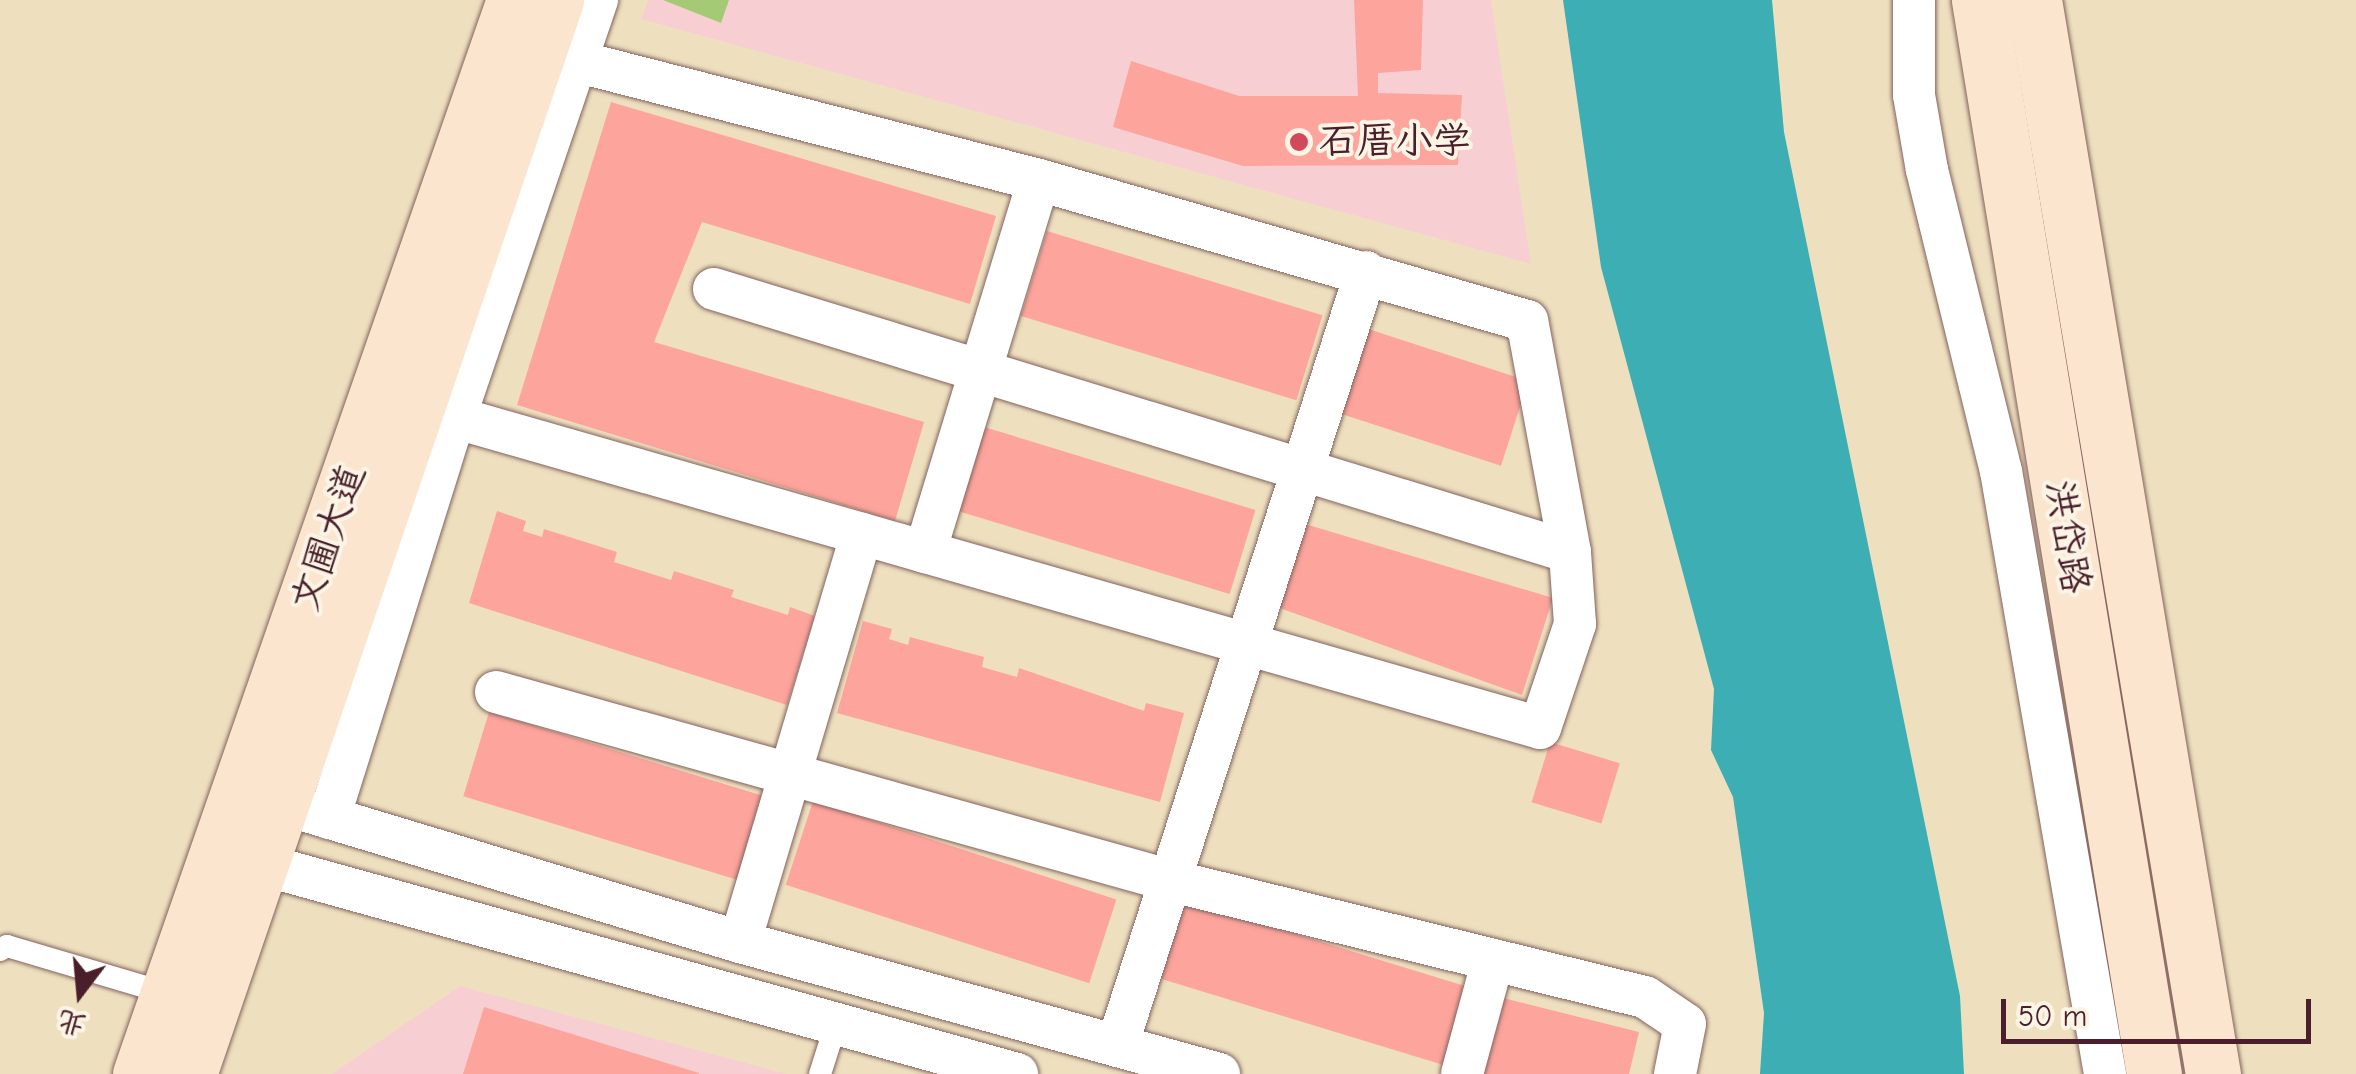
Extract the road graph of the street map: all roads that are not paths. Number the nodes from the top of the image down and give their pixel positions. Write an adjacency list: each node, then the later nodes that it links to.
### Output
1 (597, 0): 5 (street)
2 (1914, 0): 35 (street)
3 (1979, 0): 36 (main road, 洪岱路)
4 (2034, 0): 37 (main road)
5 (537, 30): 6 (street); 10 (main road, 文圃大道); 18 (main road, 文圃大道)
6 (1039, 180): 7 (street); 9 (street)
7 (1366, 272): 11 (street); 14 (street)
8 (714, 289): 9 (street)
9 (976, 372): 11 (street); 13 (street)
10 (435, 412): 12 (street); 18 (main road, 文圃大道)
11 (1305, 466): 14 (street); 15 (street)
12 (862, 534): 13 (street); 17 (street)
13 (926, 552): 15 (street)
14 (1570, 552): 15 (street)
15 (1251, 645): 20 (street)
16 (496, 692): 17 (street)
17 (789, 775): 20 (street); 21 (street)
18 (284, 804): 19 (main road, 文圃大道); 21 (street)
19 (238, 858): 24 (main road, 文圃大道); 25 (street); 29 (main road, 文圃大道)
20 (1168, 880): 23 (street); 26 (street)
21 (740, 942): 26 (street)
22 (0, 950): 24 (lane)
23 (1492, 960): 33 (street); 34 (street)
24 (166, 993): 28 (main road, 文圃大道)
25 (836, 1024): 27 (street); 30 (lane)
26 (1117, 1046): 32 (street)
27 (912, 1060): 31 (street)
28 (140, 1074)
29 (189, 1074)
30 (820, 1074)
31 (1016, 1074)
32 (1219, 1074)
33 (1462, 1074)
34 (1675, 1074)
35 (2105, 1074)
36 (2154, 1074)
37 (2214, 1074)

